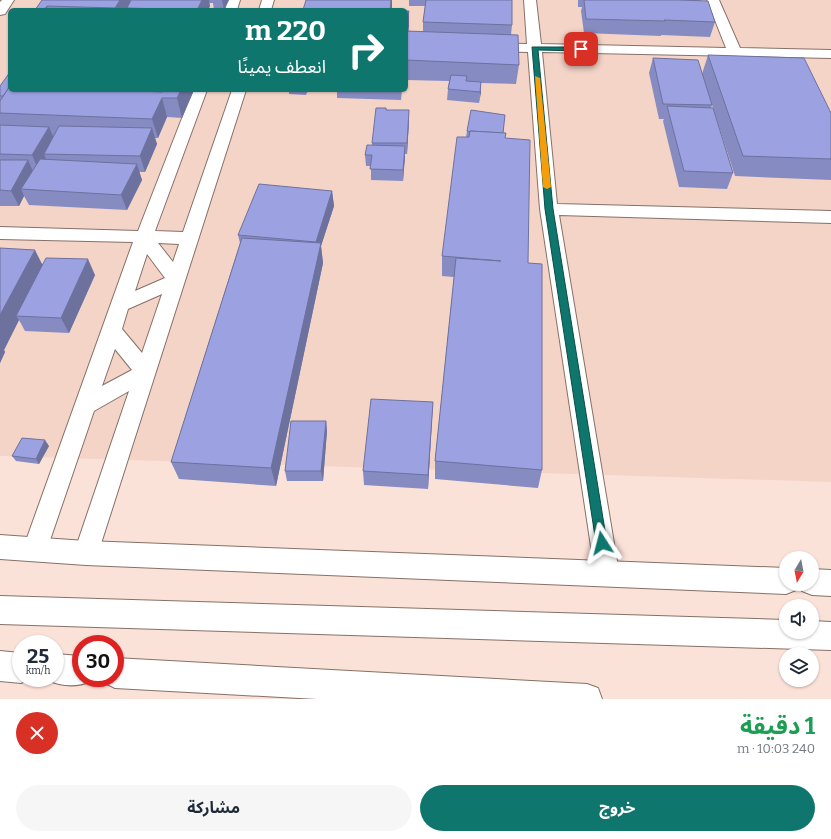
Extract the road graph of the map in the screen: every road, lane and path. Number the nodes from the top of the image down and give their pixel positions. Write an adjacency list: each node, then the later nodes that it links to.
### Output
1 (8, 0): 4 (street)
2 (530, 0): 6 (street)
3 (713, 0): 7 (street)
4 (0, 11)
5 (482, 47): 6 (street)
6 (534, 48): 7 (street); 11 (street)
7 (735, 52): 8 (street)
8 (831, 54)
9 (199, 92): 14 (street)
10 (238, 92): 15 (street)
11 (549, 209): 12 (street); 24 (street)
12 (831, 217)
13 (0, 233): 14 (street)
14 (144, 237): 15 (street); 16 (street); 17 (street)
15 (190, 238): 16 (street)
16 (177, 280): 17 (street); 19 (street)
17 (120, 305): 18 (street)
18 (111, 330): 19 (street); 20 (street)
19 (146, 372): 20 (street); 23 (street)
20 (85, 406): 22 (street)
21 (0, 547): 22 (street)
22 (35, 549): 23 (street)
23 (86, 553): 24 (street)
24 (607, 573): 25 (street)
25 (779, 581)
26 (819, 582): 27 (street)
27 (831, 583)
28 (0, 610): 29 (street)
29 (831, 636)
30 (0, 666): 31 (street)
31 (12, 667)
32 (124, 673): 33 (street)
33 (587, 699)

